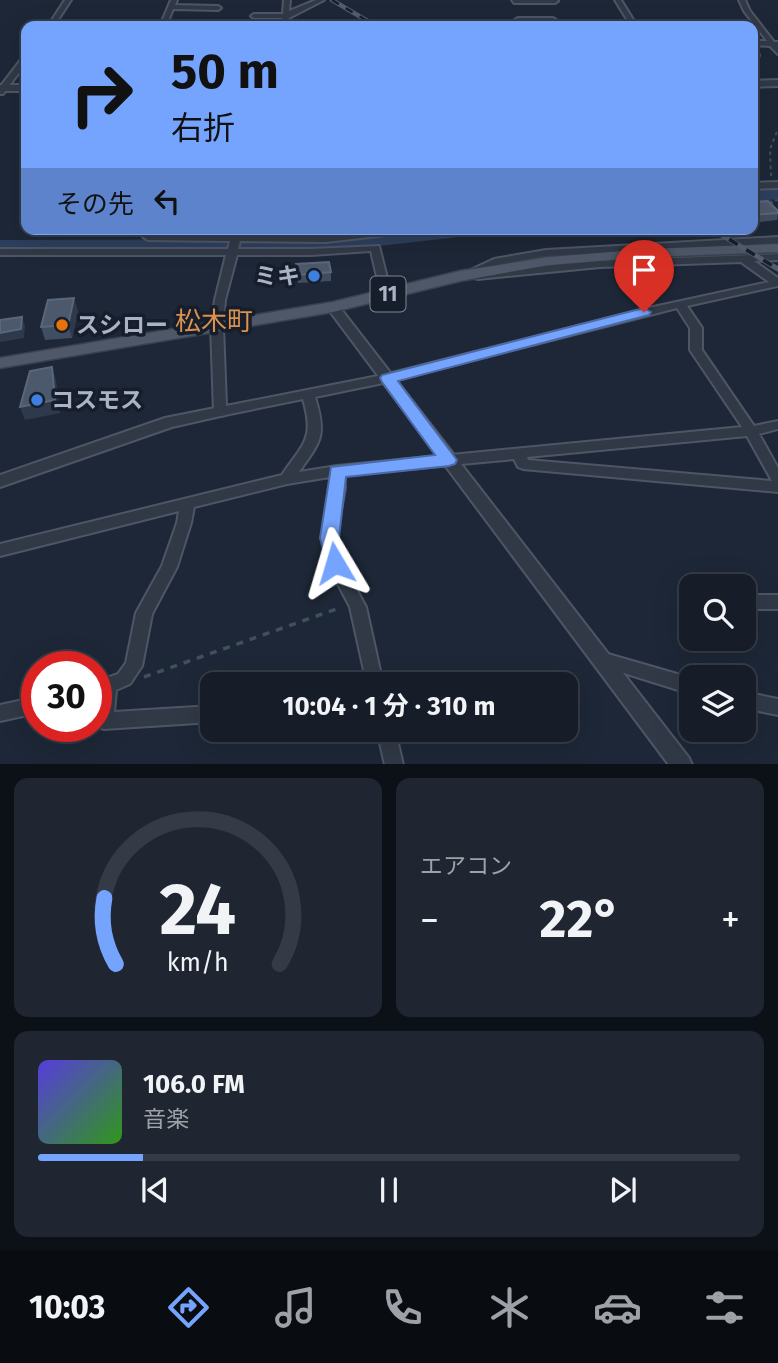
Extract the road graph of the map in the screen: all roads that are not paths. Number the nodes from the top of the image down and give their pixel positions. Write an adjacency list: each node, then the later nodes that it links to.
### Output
1 (68, 0): 13 (street)
2 (287, 0): 11 (street)
3 (321, 0): 11 (street)
4 (514, 0): 7 (street); 16 (street)
5 (618, 0): 18 (street)
6 (742, 0): 19 (street)
7 (555, 1)
8 (172, 4): 9 (street); 14 (street)
9 (218, 8)
10 (254, 16): 11 (street)
11 (288, 16): 15 (street)
12 (553, 20): 17 (street)
13 (54, 21)
14 (165, 21)
15 (286, 21)
16 (519, 21)
17 (542, 21)
18 (631, 21)
19 (755, 21)
20 (758, 24): 21 (street)
21 (774, 44): 22 (street)
22 (778, 52)
23 (21, 65): 27 (street)
24 (778, 83): 25 (street)
25 (758, 84)
26 (21, 88): 27 (street)
27 (1, 89)
28 (149, 235): 31 (street)
29 (361, 235): 31 (street)
30 (778, 240): 36 (street)
31 (235, 241): 33 (street); 37 (street); 40 (street)
32 (778, 248): 36 (main road, 11)
33 (3, 253)
34 (778, 257): 35 (street)
35 (744, 259): 36 (street); 38 (street)
36 (460, 276): 37 (main road, 11)
37 (386, 294): 39 (main road, 11)
38 (680, 304): 42 (street); 46 (street)
39 (333, 307): 40 (main road, 11); 42 (street)
40 (217, 326): 41 (main road, 11); 44 (street)
41 (0, 363)
42 (388, 378): 43 (street); 48 (street)
43 (308, 395): 44 (street); 50 (street)
44 (220, 412): 52 (street)
45 (778, 425): 46 (street)
46 (751, 431): 47 (street); 51 (street)
47 (519, 453): 48 (street); 53 (street)
48 (449, 460): 49 (street); 58 (street)
49 (337, 471): 50 (street); 59 (street)
50 (287, 480): 54 (street)
51 (778, 480)
52 (0, 481)
53 (778, 486)
54 (187, 504): 55 (street); 61 (street)
55 (0, 550)
56 (756, 602): 57 (street)
57 (778, 602)
58 (601, 659): 60 (street); 70 (street)
59 (372, 672)
60 (679, 682)
61 (112, 684)
62 (756, 702): 63 (street)
63 (778, 707)
64 (21, 708): 65 (street)
65 (0, 713)
66 (200, 715): 67 (street)
67 (112, 720)
68 (389, 742): 69 (street)
69 (394, 764)
70 (681, 764)

